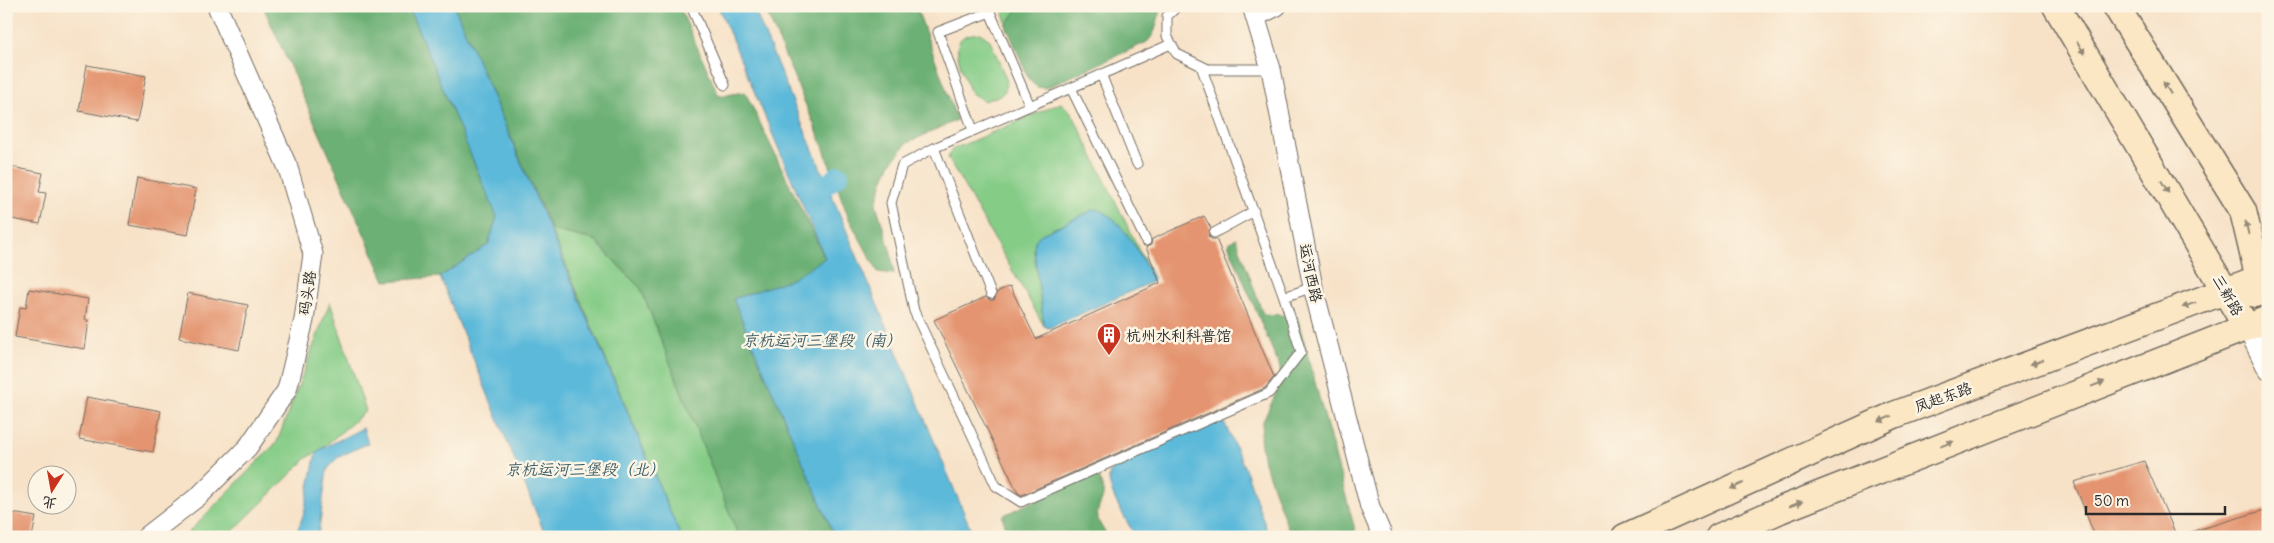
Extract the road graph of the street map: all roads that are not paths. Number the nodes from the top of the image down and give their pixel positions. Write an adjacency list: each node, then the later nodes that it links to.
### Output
1 (217, 6): 28 (street, 码头路)
2 (691, 6): 12 (lane)
3 (1178, 6): 8 (lane)
4 (1277, 6): 7 (street)
5 (2056, 6): 23 (main road, 三新路, one-way to 23)
6 (2116, 6): 21 (main road, 三新路, one-way to 6)
7 (1254, 12): 10 (street, 运河西路)
8 (1171, 44): 9 (lane); 11 (lane)
9 (1200, 66): 10 (lane); 18 (lane)
10 (1271, 69): 22 (street, 运河西路)
11 (1101, 74): 13 (lane); 17 (lane)
12 (724, 85)
13 (1071, 88): 14 (lane); 20 (lane)
14 (1030, 106): 15 (lane); 15 (lane)
15 (974, 130): 16 (lane)
16 (934, 148): 24 (lane); 25 (lane)
17 (1137, 164)
18 (1254, 211): 19 (lane); 25 (lane)
19 (1214, 233)
20 (1146, 241)
21 (2263, 277): 23 (main road, 凤起东路); 26 (main road, 三新路)
22 (1313, 287): 25 (lane); 29 (street, 运河西路)
23 (2227, 291): 26 (main road, 三新路); 30 (main road, 凤起东路, one-way to 30)
24 (991, 294)
25 (1284, 298)
26 (2257, 322): 27 (street); 31 (main road, one-way to 26)
27 (2268, 370)
28 (152, 535)
29 (1383, 537)
30 (1625, 537)
31 (1719, 537)

